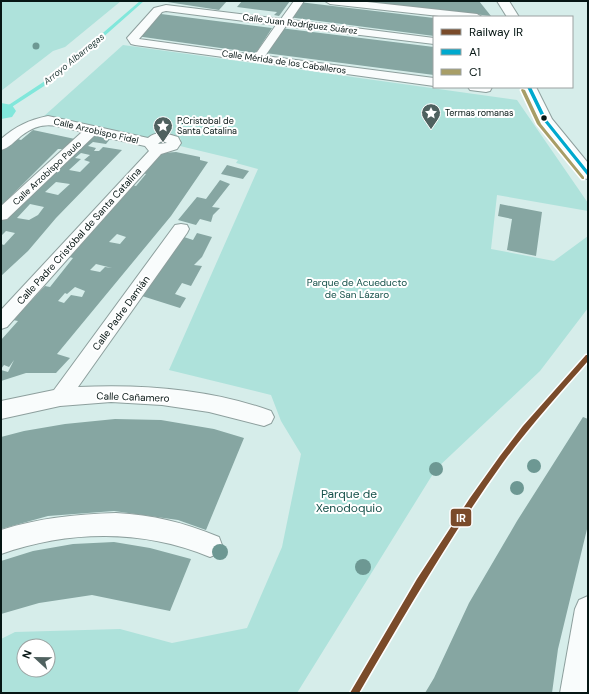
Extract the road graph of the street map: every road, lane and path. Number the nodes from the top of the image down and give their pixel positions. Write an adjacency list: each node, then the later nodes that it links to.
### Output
1 (299, 1): 8 (street)
2 (330, 1): 6 (street)
3 (503, 1): 7 (main road)
4 (232, 6): 5 (street)
5 (224, 15): 8 (street, Calle Juan Rodríguez Suárez); 10 (street, Calle Juan Rodríguez Suárez)
6 (468, 16)
7 (512, 16)
8 (285, 22): 9 (street, Calle Juan Rodríguez Suárez); 11 (street)
9 (433, 41)
10 (135, 42): 11 (street, Calle Mérida de los Caballeros)
11 (258, 58): 12 (street, Calle Mérida de los Caballeros)
12 (433, 82)
13 (529, 88): 17 (main road)
14 (92, 130): 15 (street, Calle Arzobispo Fidel); 16 (street, Calle Arzobispo Fidel); 18 (street, Calle Arzobispo Paulo)
15 (1, 146)
16 (154, 146): 20 (street, Calle Padre Cristóbal de Santa Catalina)
17 (588, 174)
18 (1, 215)
19 (181, 229): 21 (street, Calle Padre Damián)
20 (1, 322)
21 (60, 397): 22 (street, Calle Cañamero); 23 (street, Calle Cañamero)
22 (1, 410)
23 (264, 417)
24 (1, 542): 25 (street)
25 (210, 545)
26 (588, 609): 27 (street)
27 (574, 693)

